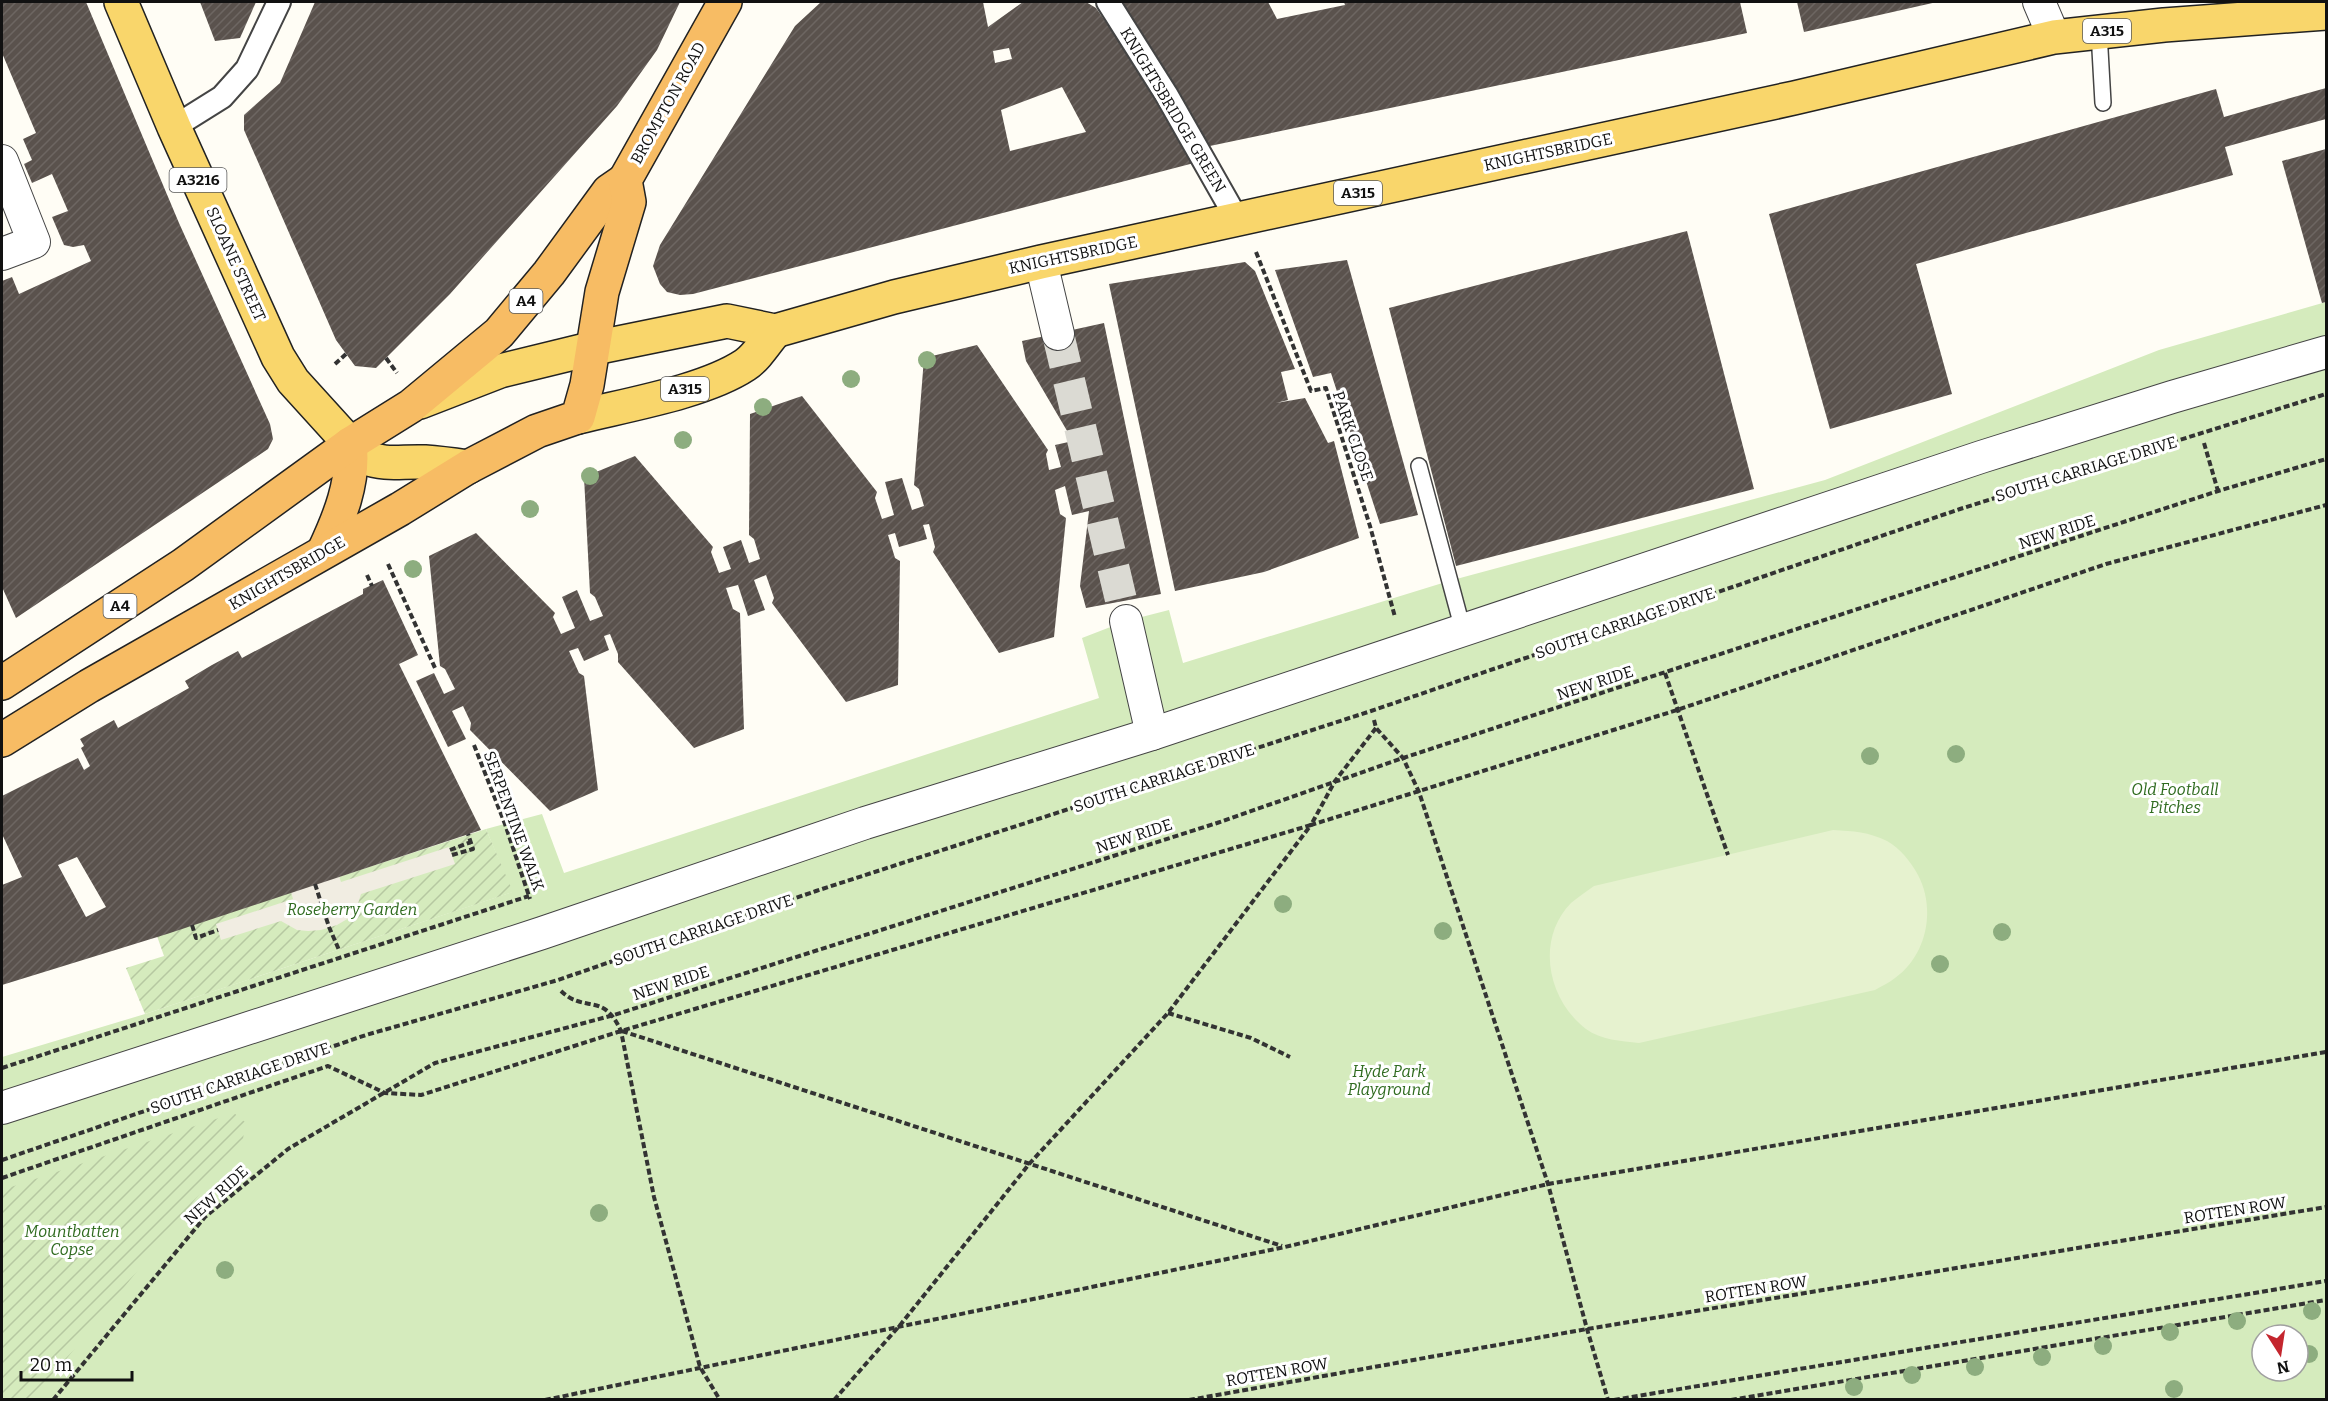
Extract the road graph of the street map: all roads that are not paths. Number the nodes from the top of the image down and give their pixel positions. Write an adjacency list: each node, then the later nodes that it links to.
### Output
1 (121, 2): 11 (main road, SLOANE STREET / A3216)
2 (279, 2): 11 (street)
3 (725, 2): 13 (highway, BROMPTON ROAD / A4)
4 (1108, 2): 14 (street, KNIGHTSBRIDGE GREEN)
5 (2039, 2): 9 (street)
6 (2290, 8): 7 (main road, KNIGHTSBRIDGE / A315); 8 (main road, KNIGHTSBRIDGE / A315)
7 (2326, 13)
8 (2099, 32): 9 (main road, KNIGHTSBRIDGE / A315); 10 (lane)
9 (2054, 37): 14 (main road, KNIGHTSBRIDGE / A315)
10 (2103, 103)
11 (174, 127): 23 (main road, SLOANE STREET / A3216)
12 (2, 161): 15 (street)
13 (625, 180): 19 (highway, BROMPTON ROAD); 21 (highway, KNIGHTSBRIDGE / A4)
14 (1237, 219): 16 (main road, KNIGHTSBRIDGE / A315)
15 (2, 254)
16 (1041, 261): 17 (main road, KNIGHTSBRIDGE / A315); 18 (street)
17 (775, 331): 19 (main road, KNIGHTSBRIDGE / A315); 22 (main road, KNIGHTSBRIDGE / A315)
18 (1058, 334)
19 (594, 348): 21 (main road, KNIGHTSBRIDGE / A315); 22 (highway)
20 (2326, 352): 28 (street)
21 (405, 391): 23 (highway, KNIGHTSBRIDGE / A4)
22 (578, 417): 25 (highway, KNIGHTSBRIDGE)
23 (350, 444): 25 (main road, A3216); 26 (highway); 29 (highway, KNIGHTSBRIDGE / A4)
24 (1419, 466): 28 (lane)
25 (468, 467): 26 (highway, KNIGHTSBRIDGE)
26 (324, 552): 31 (highway, KNIGHTSBRIDGE)
27 (1126, 621): 30 (street)
28 (1463, 630): 30 (street)
29 (2, 683)
30 (1152, 734): 32 (street)
31 (2, 740)
32 (2, 1108)

